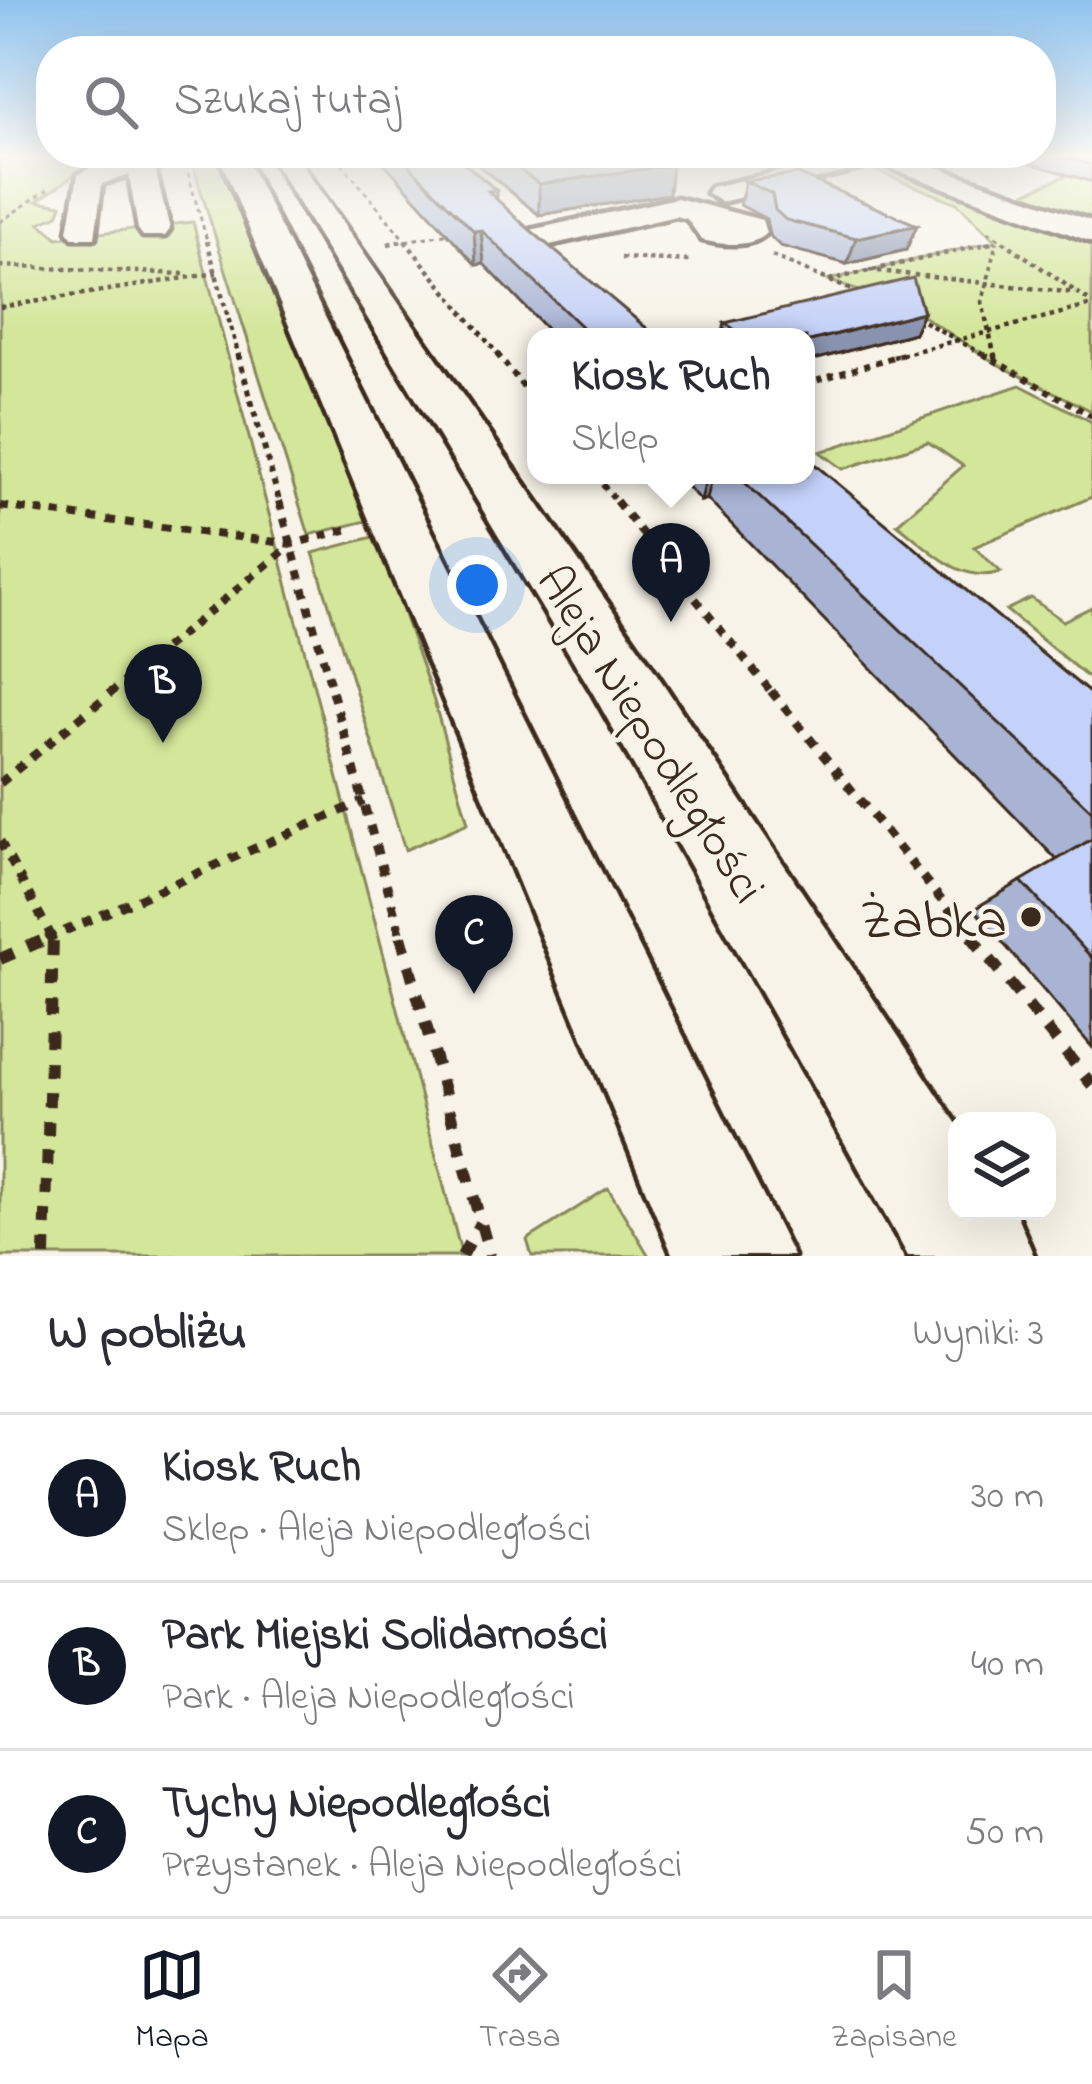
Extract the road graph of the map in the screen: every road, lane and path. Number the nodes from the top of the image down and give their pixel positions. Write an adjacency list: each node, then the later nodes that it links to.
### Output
1 (85, 215): 11 (street)
2 (151, 215): 10 (street)
3 (238, 215): 23 (path)
4 (284, 215): 50 (street)
5 (333, 215): 16 (street, Aleja Niepodległości)
6 (333, 215): 16 (path)
7 (652, 215): 17 (street)
8 (731, 215): 13 (street)
9 (1044, 215): 12 (street)
10 (154, 229)
11 (84, 231)
12 (1092, 232)
13 (727, 236): 20 (path)
14 (1019, 240): 15 (path)
15 (997, 242): 22 (path); 25 (path)
16 (375, 246): 17 (path); 35 (path); 51 (street, Aleja Niepodległości)
17 (549, 246): 18 (path)
18 (700, 261)
19 (770, 264): 20 (path)
20 (794, 265): 24 (path)
21 (0, 266): 23 (path)
22 (861, 269): 24 (path); 25 (path)
23 (212, 274): 29 (path); 39 (path)
24 (828, 280): 27 (path)
25 (983, 283): 26 (path); 31 (path)
26 (1076, 293)
27 (875, 300)
28 (1092, 305): 31 (path)
29 (0, 307)
30 (915, 316): 32 (path)
31 (980, 326): 32 (path); 33 (path)
32 (956, 340): 33 (path); 34 (path)
33 (998, 364): 36 (path)
34 (815, 381)
35 (527, 393)
36 (1092, 416)
37 (602, 484): 45 (path)
38 (0, 506): 39 (path)
39 (292, 544): 40 (path); 41 (path)
40 (0, 783)
41 (364, 801): 43 (path); 46 (path)
42 (0, 841): 43 (path)
43 (53, 936): 44 (path); 47 (path)
44 (0, 959)
45 (1092, 1085)
46 (480, 1222): 48 (path); 49 (path)
47 (45, 1256)
48 (462, 1256)
49 (490, 1256)
50 (733, 1256)
51 (974, 1256)

